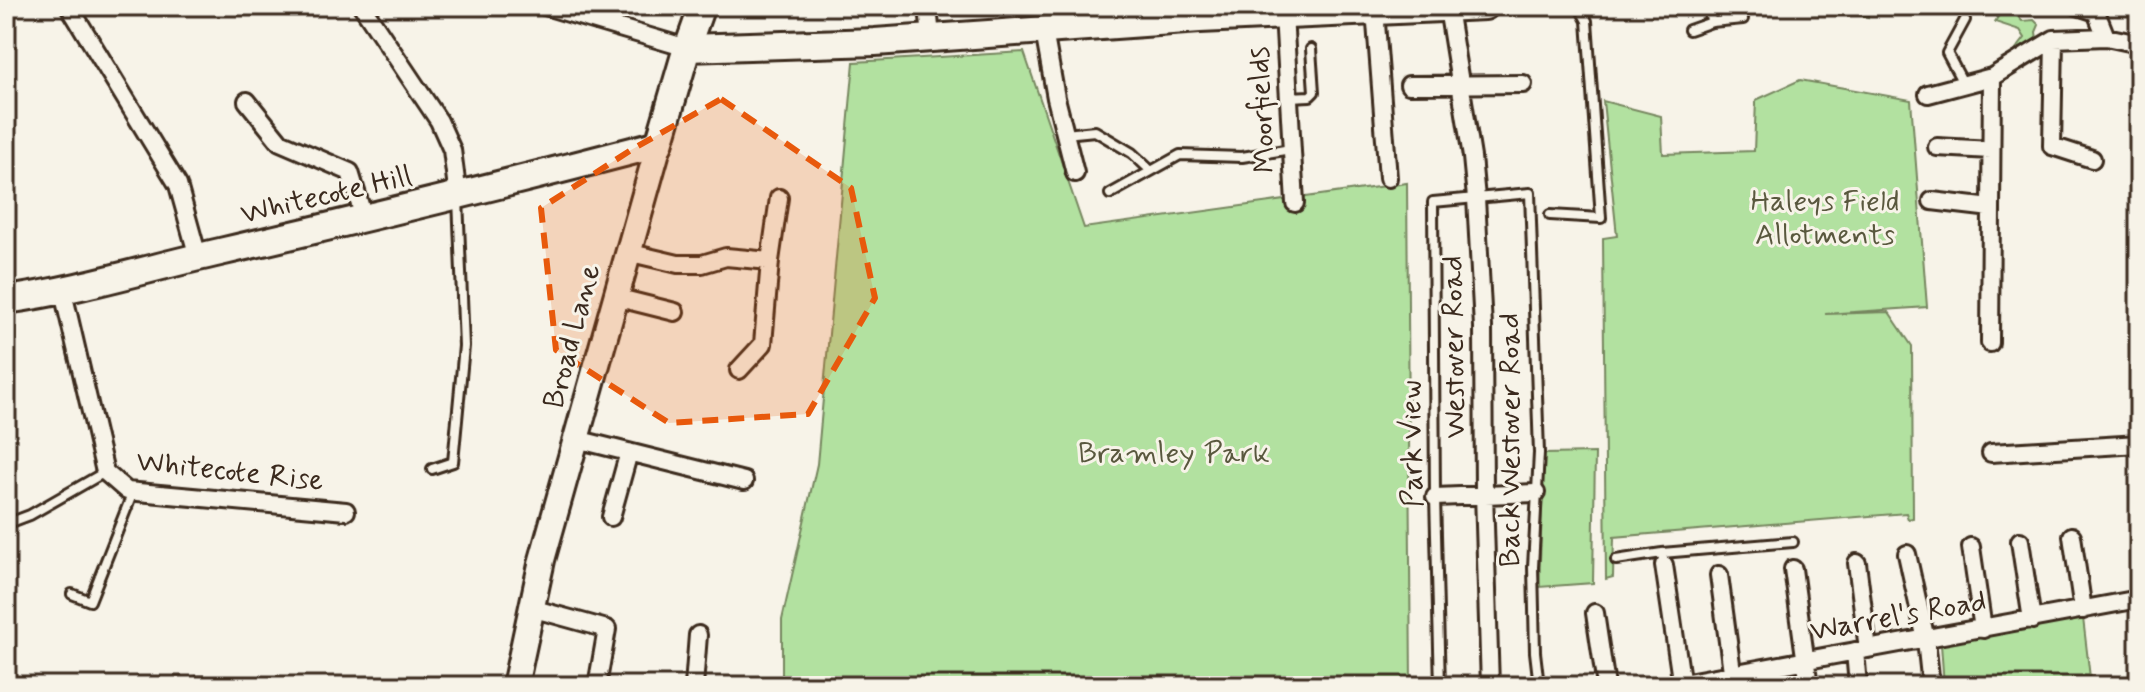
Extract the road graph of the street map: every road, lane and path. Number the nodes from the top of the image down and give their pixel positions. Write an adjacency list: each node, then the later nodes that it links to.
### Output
1 (69, 6): 52 (street)
2 (362, 6): 43 (street)
3 (545, 6): 23 (street)
4 (702, 6): 23 (street, Broad Lane)
5 (928, 6): 20 (street)
6 (1485, 6): 11 (main road)
7 (1579, 6): 49 (lane)
8 (1706, 6): 16 (lane)
9 (2078, 6): 19 (street)
10 (1375, 8): 11 (main road); 12 (main road); 41 (street)
11 (1448, 8): 29 (street, Westover Road)
12 (1276, 12): 13 (main road); 31 (street, Moorfields)
13 (1088, 17): 18 (main road)
14 (1743, 19): 16 (lane)
15 (1965, 20): 26 (lane)
16 (1712, 22): 17 (lane)
17 (1689, 30)
18 (1044, 31): 20 (main road); 33 (street)
19 (2106, 37): 21 (street); 22 (street)
20 (931, 38): 23 (main road)
21 (2054, 39): 25 (street); 38 (street)
22 (2139, 44)
23 (687, 48): 34 (main road, Broad Lane)
24 (1311, 49): 31 (lane)
25 (1992, 77): 26 (street); 37 (street)
26 (1963, 83): 30 (street)
27 (1523, 84): 29 (street)
28 (1409, 85): 29 (street)
29 (1460, 85): 45 (street, Westover Road)
30 (1928, 94)
31 (1288, 97): 36 (street, Moorfields)
32 (247, 101): 50 (street)
33 (1065, 134): 39 (lane); 40 (street)
34 (659, 144): 43 (main road, Whitecote Hill); 51 (street, Broad Lane)
35 (1937, 147): 37 (street)
36 (1291, 149): 39 (lane); 47 (street, Moorfields)
37 (1991, 150): 48 (street)
38 (2092, 159)
39 (1150, 170): 42 (lane)
40 (1075, 173)
41 (1388, 178)
42 (1110, 194)
43 (458, 196): 50 (main road, Whitecote Hill); 64 (lane)
44 (779, 198): 53 (street)
45 (1476, 198): 68 (street, Westover Road); 69 (lane, Back Westover Road); 70 (lane, Park View)
46 (1932, 201): 48 (street)
47 (1295, 203)
48 (1991, 208): 58 (street)
49 (1550, 215)
50 (364, 218): 52 (main road, Whitecote Hill)
51 (627, 252): 53 (street); 55 (street, Broad Lane)
52 (198, 257): 54 (main road, Whitecote Hill)
53 (770, 261): 59 (street)
54 (63, 292): 56 (main road, Whitecote Hill); 65 (street, Whitecote Rise)
55 (615, 297): 57 (street); 60 (street, Broad Lane)
56 (6, 300)
57 (675, 312)
58 (1990, 343)
59 (739, 370)
60 (576, 439): 62 (street); 86 (street, Broad Lane)
61 (2139, 444): 63 (street)
62 (629, 452): 66 (street); 72 (street)
63 (1991, 453)
64 (432, 469)
65 (105, 472): 67 (street, Whitecote Rise); 73 (lane)
66 (744, 481)
67 (133, 492): 71 (street, Whitecote Rise); 84 (lane)
68 (1484, 493): 69 (street); 70 (street); 103 (street, Westover Road)
69 (1536, 493): 104 (lane, Back Westover Road)
70 (1435, 497): 102 (lane, Park View)
71 (346, 511)
72 (611, 517)
73 (6, 524)
74 (2072, 536): 87 (street)
75 (2020, 541): 89 (street)
76 (1793, 542): 79 (lane)
77 (1971, 547): 90 (street)
78 (1907, 554): 92 (street)
79 (1663, 559): 80 (lane); 96 (street)
80 (1616, 560)
81 (1857, 563): 93 (street)
82 (1793, 569): 94 (street)
83 (1719, 575): 95 (street)
84 (72, 594)
85 (2139, 599): 87 (street, Warrel's Road)
86 (531, 608): 99 (street, Broad Lane); 100 (street)
87 (2083, 610): 89 (street, Warrel's Road)
88 (1595, 613): 105 (street)
89 (2032, 620): 90 (street, Warrel's Road)
90 (1983, 629): 92 (street, Warrel's Road)
91 (698, 635): 101 (street)
92 (1926, 640): 93 (street, Warrel's Road); 108 (street)
93 (1861, 650): 94 (street, Warrel's Road); 107 (street)
94 (1807, 660): 95 (street, Warrel's Road); 106 (street)
95 (1733, 680): 96 (street, Warrel's Road)
96 (1676, 685)
97 (199, 686): 98 (street)
98 (226, 686)
99 (515, 686)
100 (597, 686)
101 (694, 686)
102 (1440, 686)
103 (1490, 686)
104 (1539, 686)
105 (1606, 686)
106 (1809, 686)
107 (1858, 686)
108 (1931, 686)

